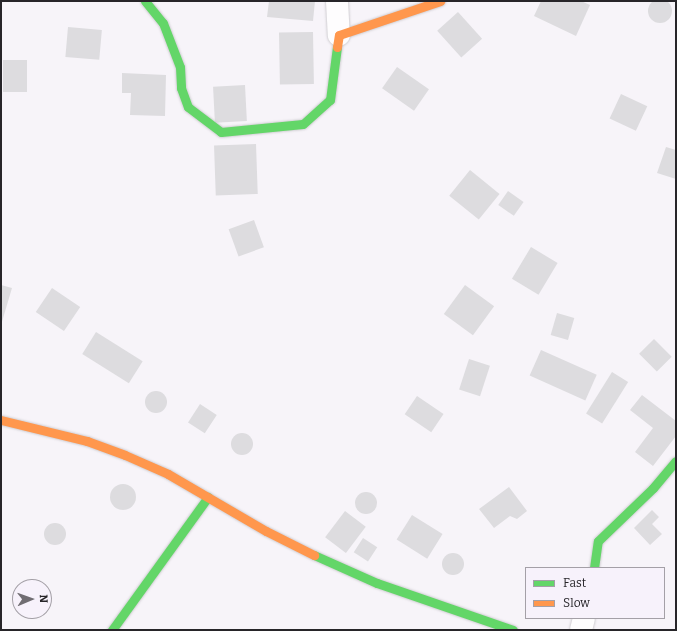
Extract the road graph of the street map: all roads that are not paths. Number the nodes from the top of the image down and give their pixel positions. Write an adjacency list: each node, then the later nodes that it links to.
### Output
1 (145, 1): 4 (street)
2 (337, 1): 4 (street)
3 (440, 1): 4 (street)
4 (339, 35)
5 (1, 420): 7 (street)
6 (676, 461): 8 (street)
7 (208, 497): 10 (street); 11 (street)
8 (594, 567)
9 (584, 619): 12 (street)
10 (112, 630)
11 (513, 630)
12 (581, 630)

